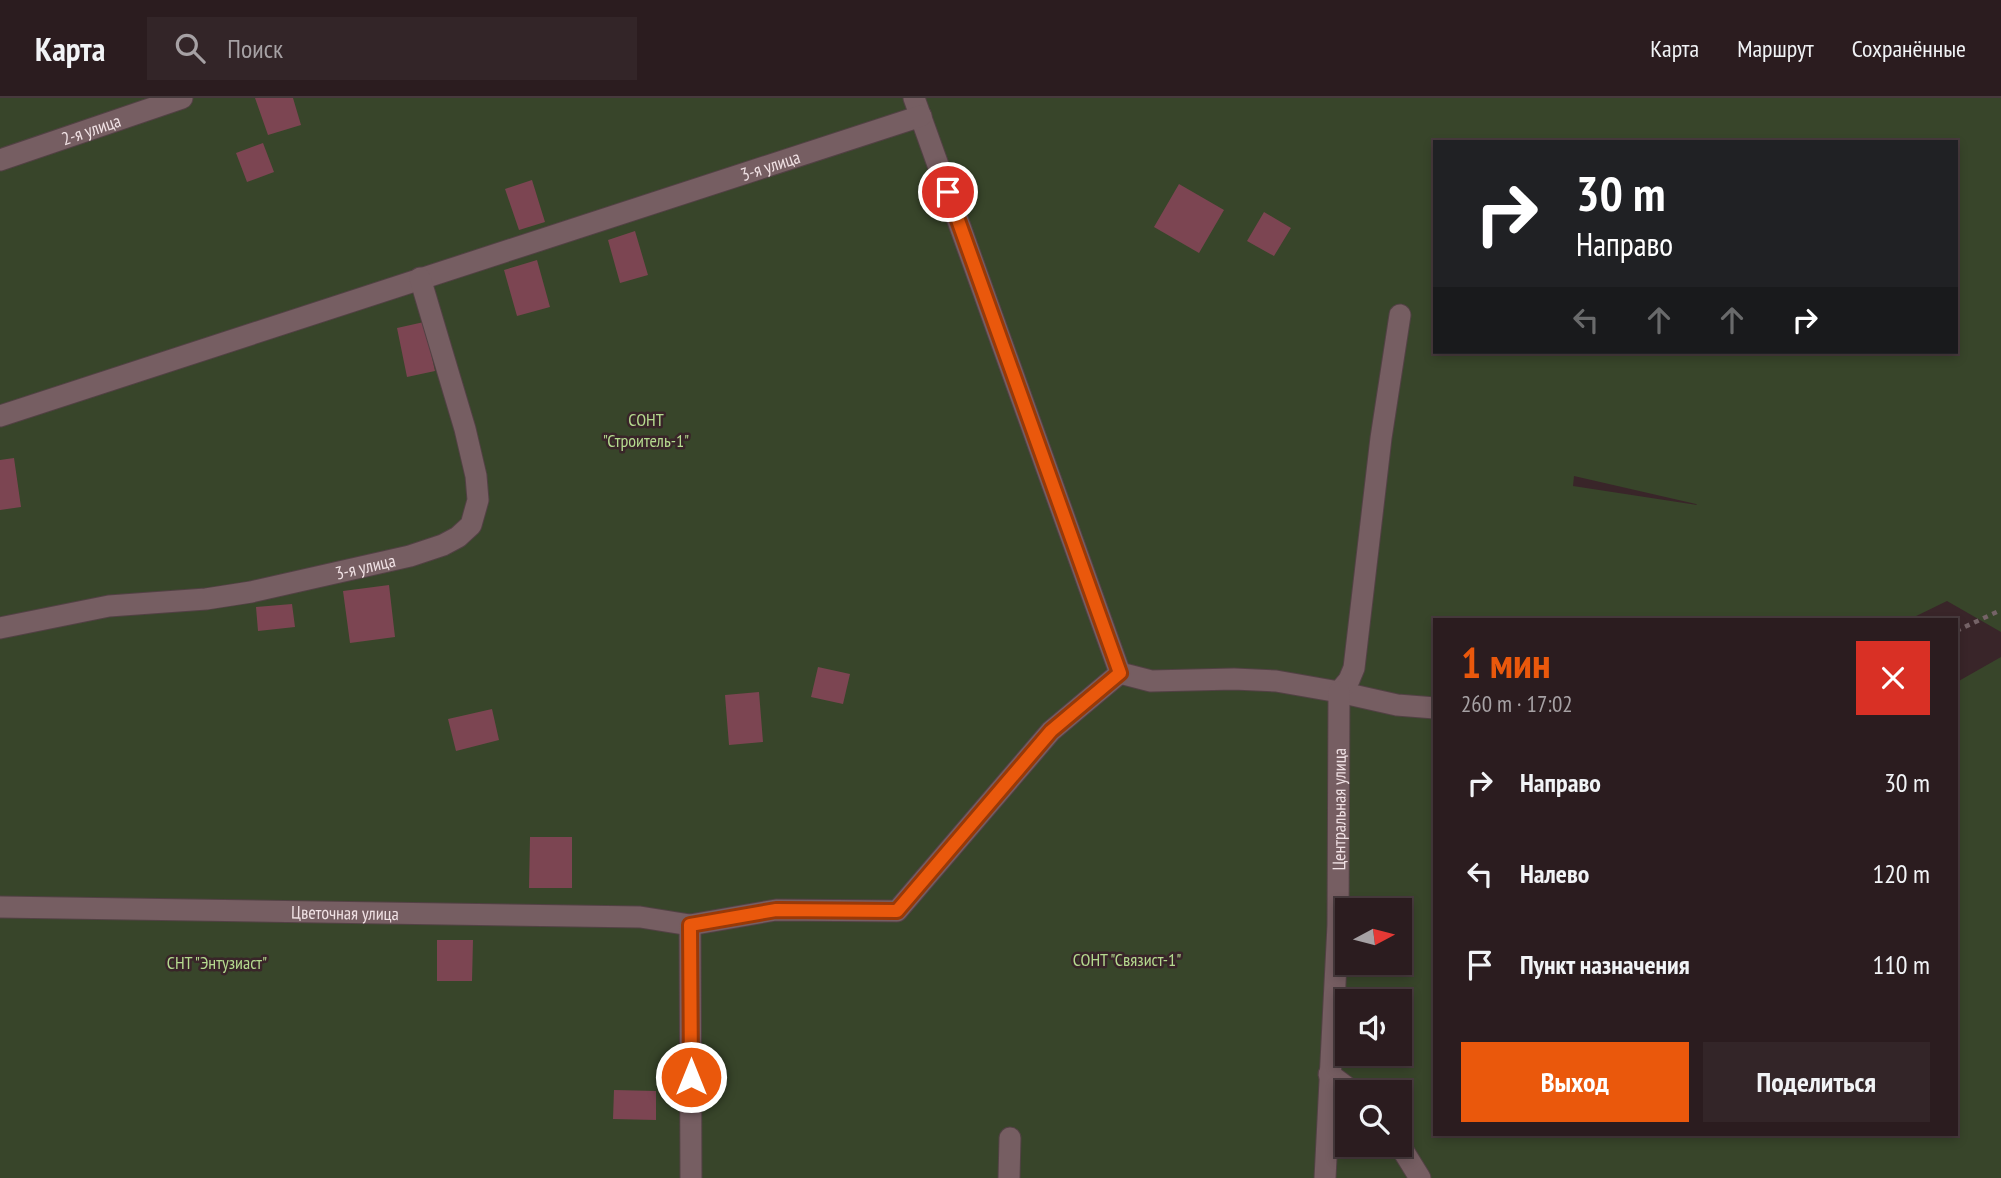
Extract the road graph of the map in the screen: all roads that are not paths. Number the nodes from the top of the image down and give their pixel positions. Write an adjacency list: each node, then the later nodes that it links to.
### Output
1 (182, 98): 3 (street, 2-я улица)
2 (918, 107): 4 (street, 3-я улица); 8 (street)
3 (0, 160)
4 (419, 278): 6 (street, 3-я улица); 7 (street, 3-я улица)
5 (1400, 315): 9 (street)
6 (0, 416)
7 (0, 628)
8 (1120, 673): 9 (street); 12 (street, Цветочная улица)
9 (1339, 692): 10 (street); 13 (street, Центральная улица)
10 (1433, 708)
11 (0, 907): 12 (street, Цветочная улица)
12 (690, 925): 17 (street)
13 (1329, 1074): 14 (street); 19 (street, Центральная улица)
14 (1337, 1080)
15 (1010, 1138): 18 (street)
16 (1407, 1157): 20 (street)
17 (691, 1178)
18 (1009, 1178)
19 (1325, 1178)
20 (1420, 1178)

